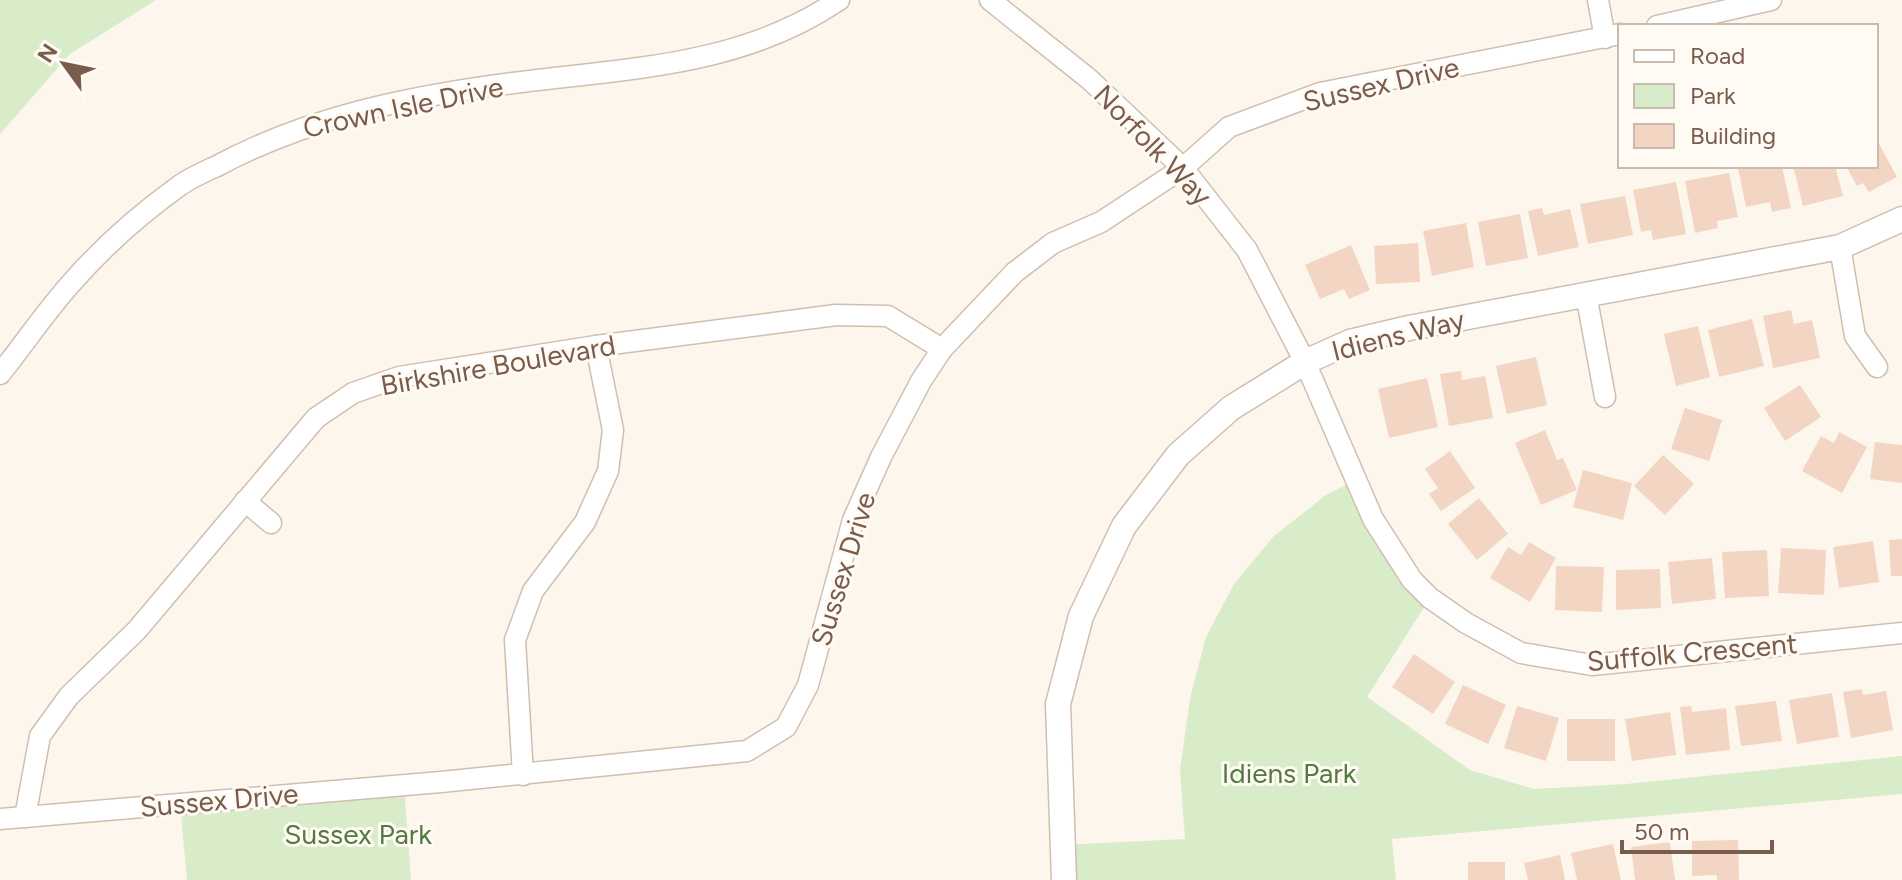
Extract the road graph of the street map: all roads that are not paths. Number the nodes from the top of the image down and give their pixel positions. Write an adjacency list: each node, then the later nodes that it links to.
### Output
1 (839, 0): 15 (street, Crown Isle Drive)
2 (990, 0): 7 (street, Norfolk Way)
3 (1598, 0): 6 (street)
4 (1771, 0): 5 (street)
5 (1666, 24)
6 (1613, 36): 7 (street, Sussex Drive)
7 (1183, 168): 12 (street, Sussex Drive); 13 (street, Norfolk Way)
8 (1902, 219): 9 (street, Idiens Way)
9 (1840, 247): 10 (street, Idiens Way); 14 (street)
10 (1586, 294): 13 (street, Idiens Way); 16 (street)
11 (596, 346): 12 (street, Birkshire Boulevard); 17 (street, Birkshire Boulevard); 20 (street)
12 (942, 349): 20 (street, Sussex Drive)
13 (1305, 362): 19 (street, Suffolk Crescent); 23 (street, Idiens Way)
14 (1877, 367)
15 (0, 374)
16 (1605, 397)
17 (245, 501): 18 (street); 21 (street, Birkshire Boulevard)
18 (271, 523)
19 (1902, 633)
20 (523, 775): 21 (street, Sussex Drive)
21 (25, 817): 22 (street, Sussex Drive)
22 (0, 819)
23 (1064, 880)

